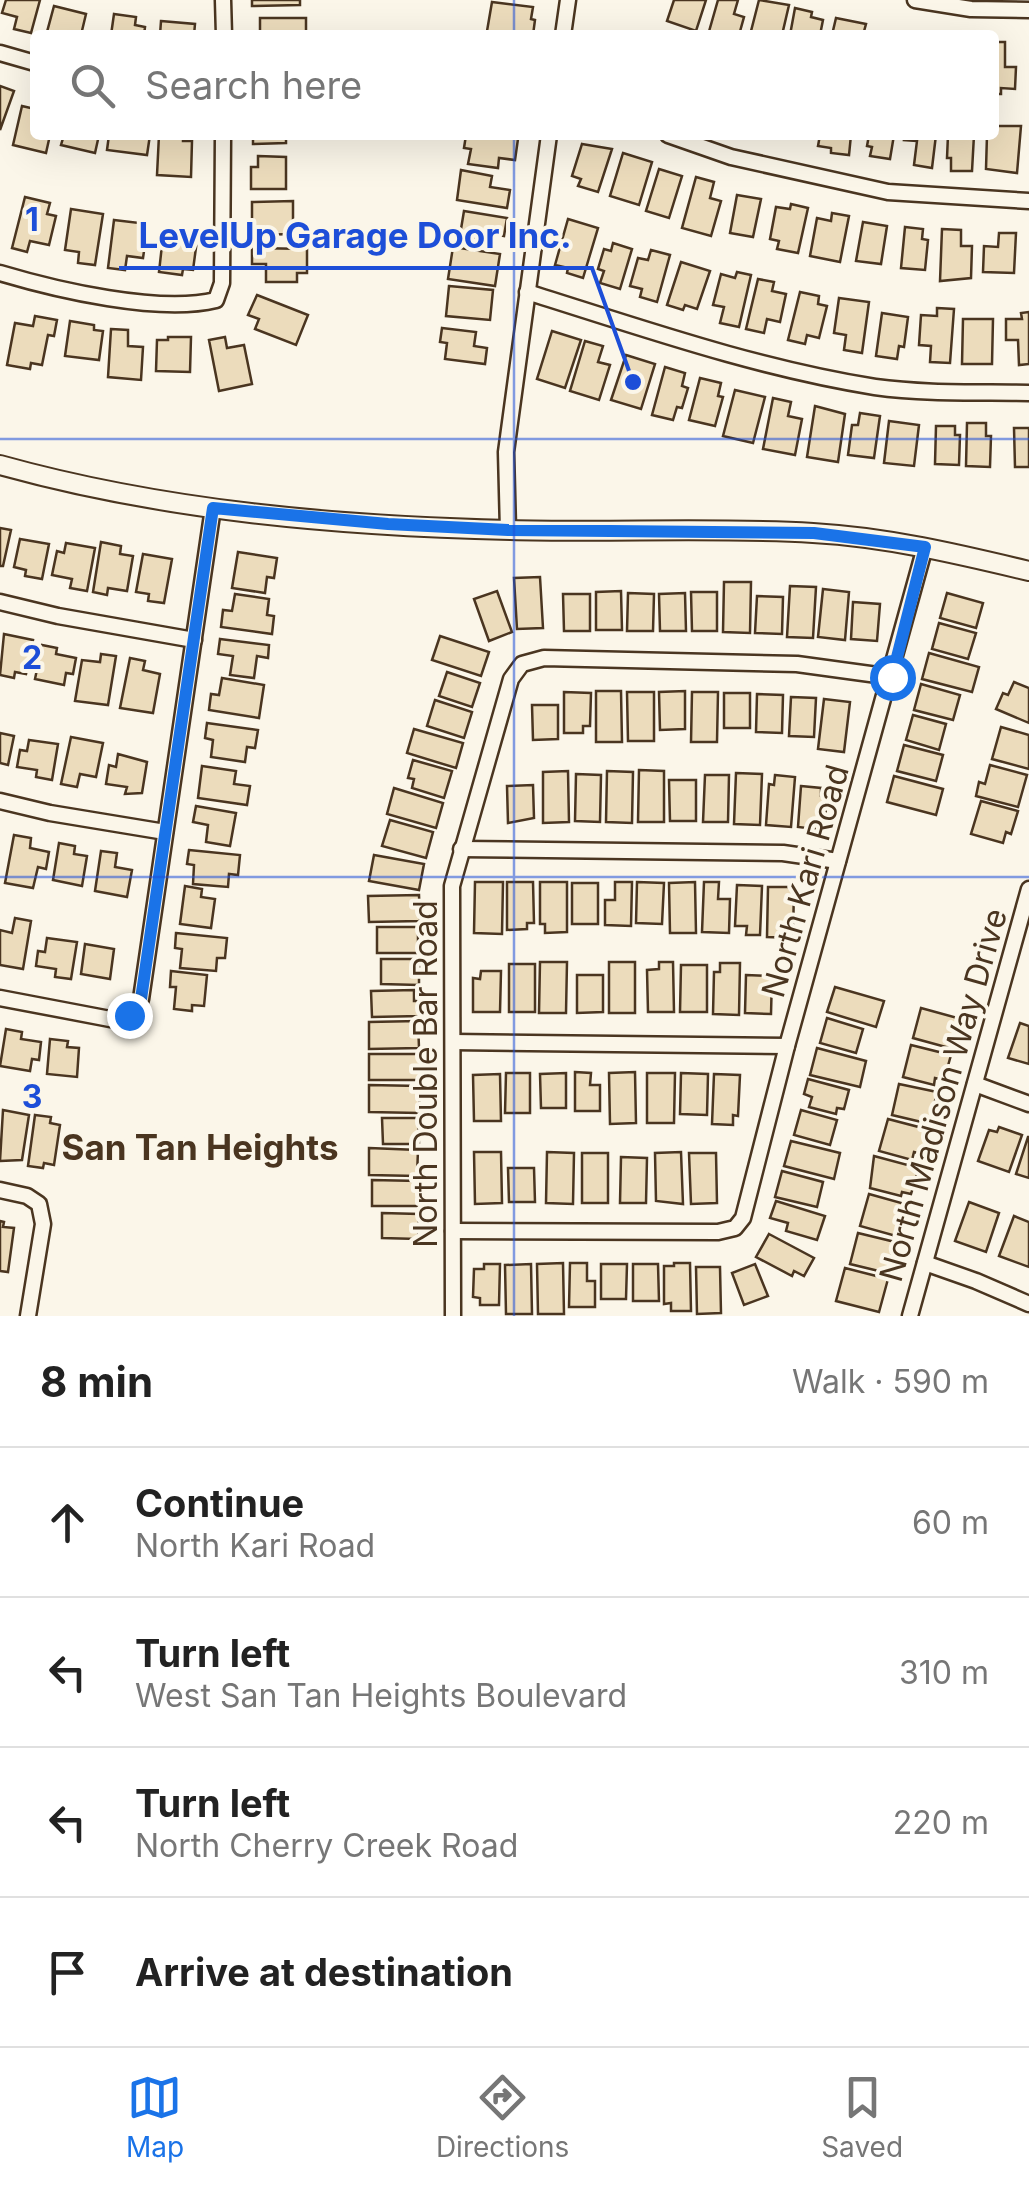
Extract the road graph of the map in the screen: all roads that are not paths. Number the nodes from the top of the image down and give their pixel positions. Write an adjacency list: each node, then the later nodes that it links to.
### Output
1 (224, 0): 5 (street)
2 (568, 0): 6 (street)
3 (916, 0): 4 (street)
4 (1029, 10)
5 (224, 30)
6 (564, 30)
7 (0, 52): 8 (street)
8 (30, 61)
9 (224, 140): 13 (street)
10 (548, 140): 14 (street)
11 (683, 140): 12 (street)
12 (1029, 201)
13 (0, 273)
14 (527, 292): 15 (street); 18 (street)
15 (1029, 392)
16 (0, 464): 17 (street)
17 (213, 508): 18 (street); 22 (street)
18 (508, 530): 19 (street)
19 (925, 547): 20 (street); 23 (street, North Kari Road)
20 (1029, 571)
21 (0, 602): 22 (street)
22 (194, 640): 25 (street)
23 (892, 677): 26 (street, North Double Bar Road); 27 (street, North Kari Road)
24 (0, 801): 25 (street)
25 (166, 832): 29 (street)
26 (461, 849): 27 (street); 30 (street, North Double Bar Road)
27 (838, 860): 31 (street, North Kari Road)
28 (1028, 895): 32 (street, North Madison Way Drive)
29 (0, 998)
30 (453, 1042): 31 (street); 35 (street, North Double Bar Road)
31 (787, 1046): 35 (street, North Kari Road)
32 (975, 1084): 33 (street); 36 (street, North Madison Way Drive)
33 (1029, 1104)
34 (0, 1190): 38 (street)
35 (453, 1231): 39 (street, North Double Bar Road)
36 (924, 1263): 37 (street); 40 (street, North Madison Way Drive)
37 (1029, 1304)
38 (28, 1316)
39 (453, 1316)
40 (910, 1316)

